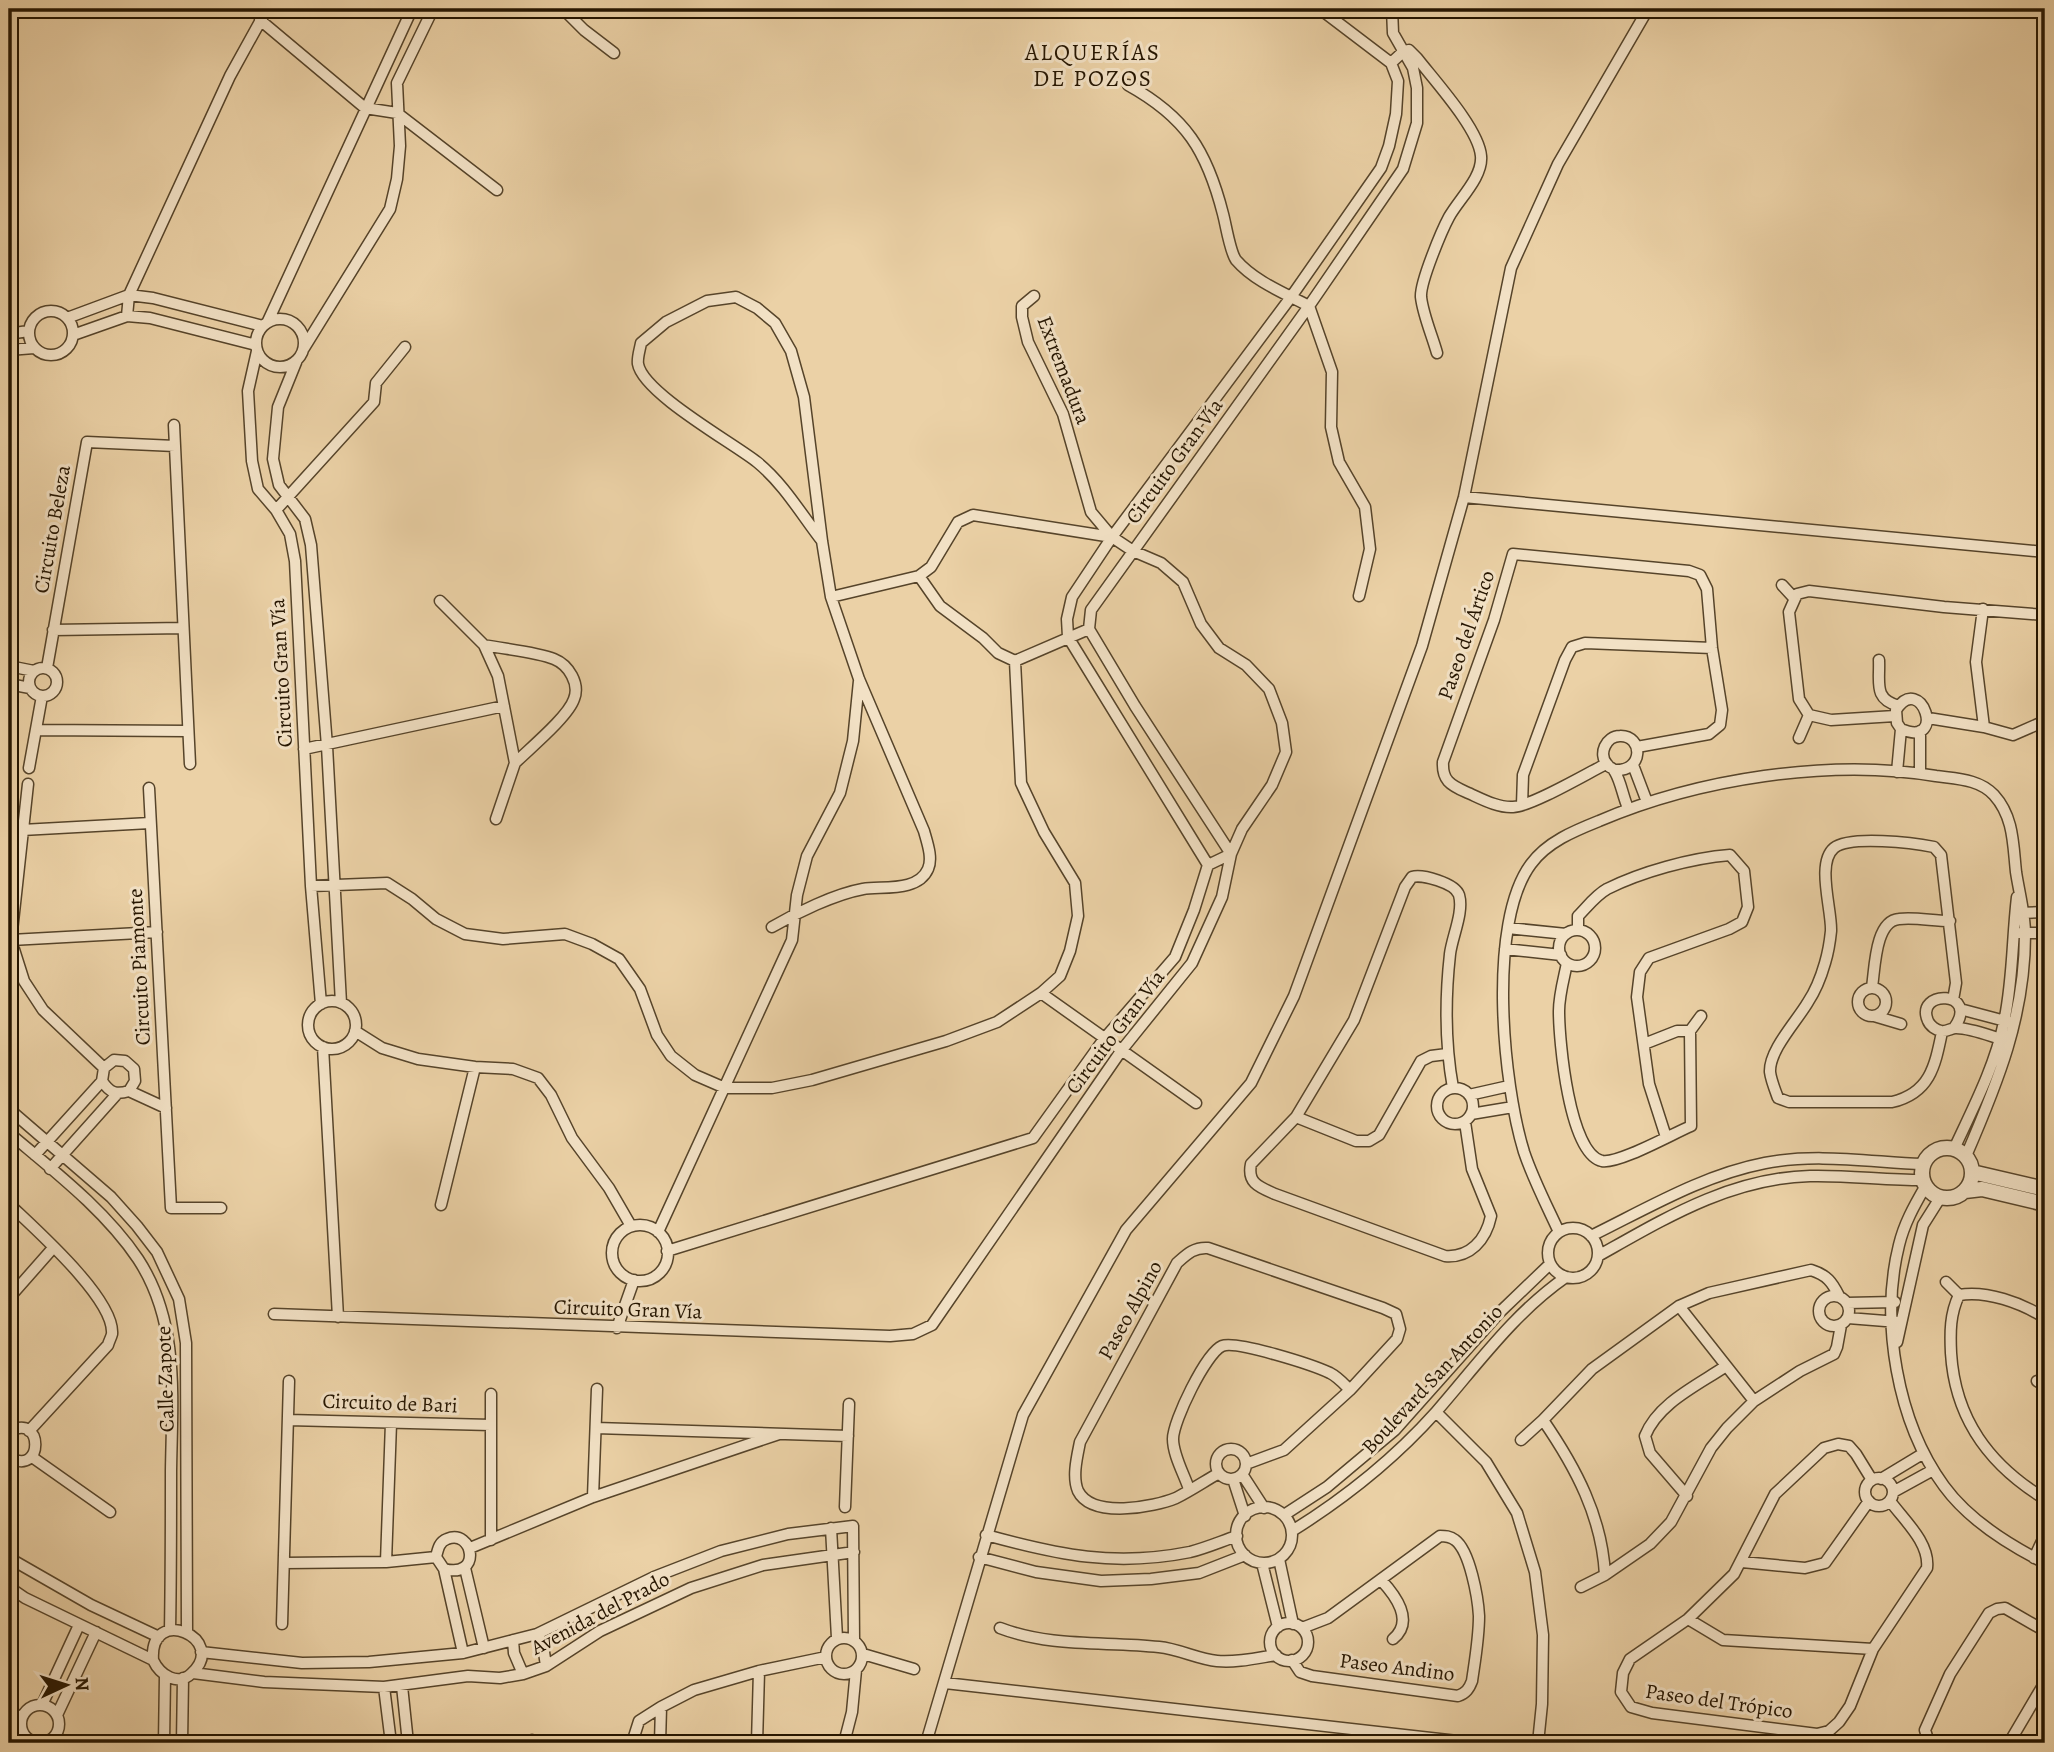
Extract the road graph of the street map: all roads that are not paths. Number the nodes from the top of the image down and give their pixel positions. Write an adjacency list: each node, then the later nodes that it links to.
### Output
1 (267, 9): 8 (street)
2 (412, 9): 13 (street)
3 (433, 9): 14 (street)
4 (564, 9): 10 (street)
5 (1320, 9): 11 (street)
6 (1392, 9): 9 (street, Circuito Gran Vía)
7 (1648, 9): 36 (street)
8 (260, 20): 13 (street); 16 (street)
9 (1404, 51): 11 (street); 19 (street, Circuito Gran Vía); 31 (street)
10 (614, 53)
11 (1391, 64): 18 (street, Circuito Gran Vía)
12 (1128, 85): 18 (street)
13 (365, 108): 14 (street); 22 (street)
14 (397, 113): 15 (street); 29 (street)
15 (497, 190)
16 (129, 295): 20 (street); 21 (street); 22 (street)
17 (1034, 296): 38 (street, Extremadura)
18 (1292, 297): 19 (street); 40 (street, Circuito Gran Vía)
19 (1309, 306): 42 (street, Circuito Gran Vía); 46 (street)
20 (127, 316): 25 (street); 28 (street)
21 (67, 318): 23 (street); 25 (street)
22 (266, 323): 28 (street); 29 (street)
23 (28, 331): 24 (street); 27 (street)
24 (9, 334)
25 (73, 335): 27 (street)
26 (405, 347): 35 (street)
27 (34, 348): 30 (street)
28 (256, 348): 32 (street); 37 (street, Circuito Gran Vía)
29 (304, 348): 32 (street)
30 (9, 350)
31 (1437, 353)
32 (298, 360): 35 (street, Circuito Gran Vía)
33 (174, 425): 34 (street)
34 (175, 446): 52 (street); 54 (street, Circuito Beleza)
35 (289, 497): 37 (street); 80 (street, Circuito Gran Vía)
36 (1464, 497): 43 (street); 229 (street)
37 (276, 510): 82 (street, Circuito Gran Vía)
38 (1091, 512): 39 (street); 40 (street, Extremadura)
39 (1072, 531): 40 (street); 44 (street)
40 (1112, 537): 42 (street); 55 (street, Circuito Gran Vía)
41 (822, 541): 41 (street); 47 (street)
42 (1133, 551): 53 (street, Circuito Gran Vía); 98 (street)
43 (2045, 552)
44 (919, 576): 47 (street); 59 (street)
45 (1782, 585): 48 (street)
46 (1359, 596)
47 (831, 597): 63 (street)
48 (1794, 598): 50 (street); 70 (street)
49 (440, 601): 56 (street)
50 (1983, 609): 51 (street); 74 (street)
51 (2045, 615)
52 (184, 628): 54 (street); 77 (street)
53 (1089, 629): 55 (street); 68 (street)
54 (53, 630): 61 (street, Circuito Beleza)
55 (1068, 637): 59 (street); 71 (street)
56 (484, 645): 67 (street); 83 (street)
57 (1712, 648): 81 (street, Paseo del Ártico); 93 (street); 93 (street, Paseo del Ártico)
58 (1879, 660): 69 (street)
59 (1015, 661): 117 (street)
60 (9, 666): 62 (street)
61 (47, 668): 62 (street); 66 (street, Circuito Beleza)
62 (34, 671): 65 (street)
63 (859, 679): 103 (street); 103 (street)
64 (9, 684): 65 (street)
65 (30, 688): 66 (street)
66 (42, 696): 76 (street, Circuito Beleza)
67 (504, 706): 80 (street); 83 (street)
68 (1135, 706): 71 (street); 98 (street)
69 (1897, 711): 70 (street); 72 (street); 75 (street)
70 (1809, 715): 79 (street)
71 (1119, 717): 99 (street)
72 (1928, 718): 74 (street); 78 (street)
73 (2045, 721): 74 (street)
74 (1984, 727)
75 (1901, 729): 78 (street); 88 (street)
76 (36, 730): 77 (street); 87 (street, Circuito Beleza)
77 (188, 731): 84 (street)
78 (1920, 731): 89 (street)
79 (1799, 738)
80 (327, 746): 82 (street); 100 (street, Circuito Gran Vía)
81 (1637, 747): 85 (street); 86 (street, Paseo del Ártico)
82 (304, 749): 101 (street, Circuito Gran Vía)
83 (514, 763): 95 (street)
84 (190, 764)
85 (1633, 765): 86 (street); 92 (street)
86 (1610, 767): 93 (street); 94 (street)
87 (29, 768)
88 (1897, 772): 89 (street); 92 (street)
89 (1920, 773): 104 (street)
90 (28, 784): 97 (street)
91 (149, 788): 96 (street, Circuito Piamonte)
92 (1647, 802): 94 (street)
93 (1522, 805)
94 (1628, 808): 107 (street)
95 (496, 819)
96 (150, 823): 97 (street); 109 (street, Circuito Piamonte)
97 (22, 830): 113 (street)
98 (1231, 854): 99 (street); 133 (street, Circuito Gran Vía)
99 (1208, 865): 129 (street, Circuito Gran Vía)
100 (336, 885): 101 (street); 118 (street, Circuito Gran Vía); 139 (street)
101 (312, 886): 119 (street, Circuito Gran Vía)
102 (2045, 912): 104 (street)
103 (796, 913): 106 (street); 139 (street)
104 (2019, 913): 110 (street)
105 (1950, 921): 116 (street); 120 (street); 128 (street)
106 (772, 927)
107 (1508, 928): 112 (street); 114 (street)
108 (1578, 930): 112 (street); 115 (street); 131 (street)
109 (158, 932): 113 (street); 145 (street, Circuito Piamonte)
110 (2020, 933): 111 (street); 123 (street)
111 (2045, 933)
112 (1566, 934): 115 (street)
113 (11, 940): 136 (street)
114 (1505, 949): 115 (street); 138 (street)
115 (1564, 959): 150 (street)
116 (1872, 987): 122 (street); 122 (street)
117 (1041, 993): 129 (street); 139 (street)
118 (341, 1003): 119 (street); 126 (street)
119 (321, 1004): 132 (street)
120 (1957, 1004): 123 (street); 125 (street); 128 (street)
121 (1701, 1016): 127 (street)
122 (1874, 1017): 124 (street)
123 (2010, 1022): 130 (street)
124 (1901, 1024)
125 (1954, 1028): 128 (street); 130 (street)
126 (355, 1031): 132 (street); 135 (street)
127 (1690, 1031): 131 (street); 150 (street)
128 (1942, 1032)
129 (1104, 1038): 133 (street); 151 (street, Circuito Gran Vía)
130 (2005, 1041): 154 (street)
131 (1644, 1044): 150 (street)
132 (323, 1047): 186 (street)
133 (1121, 1051): 143 (street); 153 (street, Circuito Gran Vía)
134 (1447, 1054): 140 (street); 147 (street); 147 (street)
135 (475, 1067): 166 (street); 168 (street)
136 (104, 1068): 137 (street); 141 (street, Circuito Piamonte)
137 (102, 1081): 141 (street); 152 (street)
138 (1509, 1086): 142 (street); 144 (street)
139 (725, 1088): 169 (street)
140 (1453, 1088): 142 (street); 148 (street)
141 (123, 1092): 145 (street); 156 (street)
142 (1469, 1095): 148 (street)
143 (1196, 1103)
144 (1513, 1107): 148 (street); 170 (street)
145 (166, 1108): 167 (street, Circuito Piamonte)
146 (9, 1109): 152 (street, Calle Zapote)
147 (1296, 1116): 148 (street)
148 (1468, 1118)
149 (9, 1133): 155 (street, Calle Zapote)
150 (1666, 1137)
151 (1033, 1138): 153 (street); 173 (street)
152 (46, 1141): 155 (street); 156 (street, Calle Zapote)
153 (1052, 1151): 190 (street, Circuito Gran Vía)
154 (1960, 1152): 157 (street); 159 (street)
155 (35, 1155): 158 (street, Calle Zapote)
156 (62, 1155): 158 (street); 260 (street, Calle Zapote)
157 (1922, 1164): 160 (street); 171 (street)
158 (50, 1169): 259 (street, Calle Zapote)
159 (1972, 1171): 161 (street); 162 (street)
160 (1923, 1183): 163 (street); 174 (street, Boulevard San Antonio); 182 (street)
161 (2045, 1189)
162 (1965, 1191): 163 (street); 165 (street)
163 (1940, 1198): 183 (street)
164 (9, 1204): 172 (street)
165 (2045, 1204)
166 (441, 1205)
167 (221, 1208)
168 (631, 1226): 169 (street); 177 (street)
169 (658, 1232): 173 (street)
170 (1559, 1232): 171 (street); 175 (street)
171 (1591, 1236): 174 (street)
172 (53, 1248): 180 (street); 204 (street)
173 (667, 1251): 177 (street)
174 (1598, 1256): 176 (street, Boulevard San Antonio)
175 (1550, 1264): 176 (street); 225 (street, Boulevard San Antonio)
176 (1566, 1277): 198 (street, Boulevard San Antonio)
177 (634, 1280): 190 (street)
178 (1946, 1282): 179 (street)
179 (1959, 1295): 187 (street); 220 (street)
180 (9, 1298)
181 (1843, 1299): 182 (street); 184 (street); 188 (street); 188 (street)
182 (1891, 1302): 183 (street); 189 (street)
183 (1905, 1302): 189 (street)
184 (1679, 1306): 191 (street); 200 (street)
185 (274, 1314): 186 (street, Circuito Gran Vía)
186 (338, 1317): 190 (street, Circuito Gran Vía)
187 (2045, 1318)
188 (1844, 1322): 189 (street); 196 (street)
189 (1896, 1322): 209 (street)
190 (617, 1328)
191 (1726, 1366): 196 (street); 217 (street)
192 (289, 1381): 199 (street)
193 (597, 1389): 203 (street)
194 (1350, 1390): 213 (street, Paseo Alpino); 216 (street); 216 (street, Paseo Alpino)
195 (491, 1394): 202 (street)
196 (1754, 1401): 217 (street)
197 (849, 1404): 207 (street)
198 (1436, 1412): 228 (street, Boulevard San Antonio); 306 (street)
199 (288, 1420): 201 (street, Circuito de Bari); 244 (street)
200 (1543, 1420): 208 (street); 249 (street)
201 (391, 1423): 202 (street, Circuito de Bari); 242 (street)
202 (491, 1425): 232 (street)
203 (596, 1428): 206 (street); 218 (street)
204 (29, 1431): 205 (street); 210 (street)
205 (9, 1432)
206 (779, 1434): 207 (street); 218 (street)
207 (848, 1436): 222 (street)
208 (1521, 1440)
209 (1924, 1453): 212 (street); 215 (street)
210 (32, 1457): 211 (street); 224 (street)
211 (11, 1463)
212 (1933, 1470): 219 (street); 240 (street)
213 (1240, 1472): 214 (street); 214 (street); 223 (street); 226 (street)
214 (1219, 1473): 216 (street, Paseo Alpino)
215 (1877, 1480): 219 (street, Paseo del Trópico); 221 (street); 243 (street, Paseo del Trópico)
216 (1189, 1489)
217 (1687, 1496): 249 (street)
218 (593, 1497): 232 (street)
219 (1891, 1497): 221 (street); 270 (street, Paseo del Trópico)
220 (2045, 1499)
221 (1869, 1501): 243 (street)
222 (845, 1507)
223 (1264, 1508): 225 (street); 226 (street)
224 (110, 1512)
225 (1284, 1515): 228 (street)
226 (1245, 1516): 231 (street)
227 (831, 1528): 234 (street, Avenida del Prado); 235 (street); 263 (street, Avenida del Prado)
228 (1292, 1531): 241 (street)
229 (986, 1535): 231 (street); 239 (street)
230 (2045, 1535): 240 (street)
231 (1237, 1536): 236 (street)
232 (491, 1539): 233 (street)
233 (470, 1549): 237 (street); 247 (street)
234 (854, 1552): 235 (street, Avenida del Prado); 268 (street)
235 (833, 1554): 265 (street); 278 (street, Avenida del Prado)
236 (1245, 1555): 239 (street); 245 (street)
237 (436, 1557): 242 (street); 248 (street)
238 (9, 1558): 264 (street)
239 (979, 1558): 286 (street)
240 (2034, 1558): 246 (street)
241 (1279, 1559): 245 (street); 256 (street)
242 (386, 1562): 244 (street)
243 (1742, 1562): 253 (street, Paseo del Trópico)
244 (284, 1563): 254 (street)
245 (1262, 1563): 257 (street)
246 (2045, 1563)
247 (465, 1568): 248 (street); 269 (street)
248 (444, 1569): 272 (street)
249 (1605, 1575): 252 (street)
250 (1381, 1580): 256 (street, Paseo Andino); 266 (street, Paseo Andino); 277 (street, Paseo Andino)
251 (9, 1587): 255 (street)
252 (1581, 1587)
253 (1688, 1619): 270 (street); 270 (street, Paseo del Trópico)
254 (282, 1624)
255 (79, 1625): 262 (street); 289 (street)
256 (1297, 1626): 257 (street, Paseo Andino); 277 (street)
257 (1278, 1627): 274 (street)
258 (1000, 1628): 274 (street, Paseo Andino)
259 (170, 1630): 260 (street); 264 (street)
260 (187, 1632): 271 (street)
261 (2045, 1632): 307 (street)
262 (96, 1633): 276 (street); 292 (street)
263 (537, 1634): 267 (street, Avenida del Prado); 278 (street)
264 (159, 1637): 276 (street)
265 (837, 1638): 268 (street); 275 (street)
266 (1393, 1639)
267 (513, 1640): 269 (street, Avenida del Prado); 282 (street)
268 (854, 1640): 273 (street)
269 (484, 1648): 272 (street, Avenida del Prado)
270 (1873, 1649)
271 (201, 1652): 272 (street, Avenida del Prado); 283 (street)
272 (463, 1653)
273 (863, 1654): 279 (street); 280 (street)
274 (1276, 1655): 277 (street, Paseo Andino)
275 (826, 1657): 279 (street); 281 (street)
276 (153, 1660): 284 (street)
277 (1292, 1660)
278 (546, 1666): 282 (street, Avenida del Prado)
279 (856, 1670): 303 (street)
280 (914, 1670)
281 (759, 1671): 290 (street); 302 (street)
282 (523, 1674): 287 (street, Avenida del Prado)
283 (188, 1675): 284 (street, Avenida del Prado); 288 (street, Avenida del Prado); 297 (street)
284 (165, 1676): 296 (street)
285 (2045, 1682): 308 (street)
286 (945, 1683): 304 (street); 305 (street)
287 (402, 1686): 288 (street, Avenida del Prado); 299 (street)
288 (384, 1687): 298 (street)
289 (42, 1704): 292 (street); 293 (street)
290 (661, 1707): 300 (street); 301 (street)
291 (9, 1710): 293 (street)
292 (57, 1715): 294 (street)
293 (21, 1718): 294 (street)
294 (56, 1735): 295 (street)
295 (66, 1743)
296 (164, 1743)
297 (182, 1743)
298 (391, 1743)
299 (408, 1743)
300 (632, 1743)
301 (660, 1743)
302 (757, 1743)
303 (844, 1743)
304 (926, 1743)
305 (1475, 1743)
306 (1538, 1743)
307 (1929, 1743)
308 (2009, 1743)

